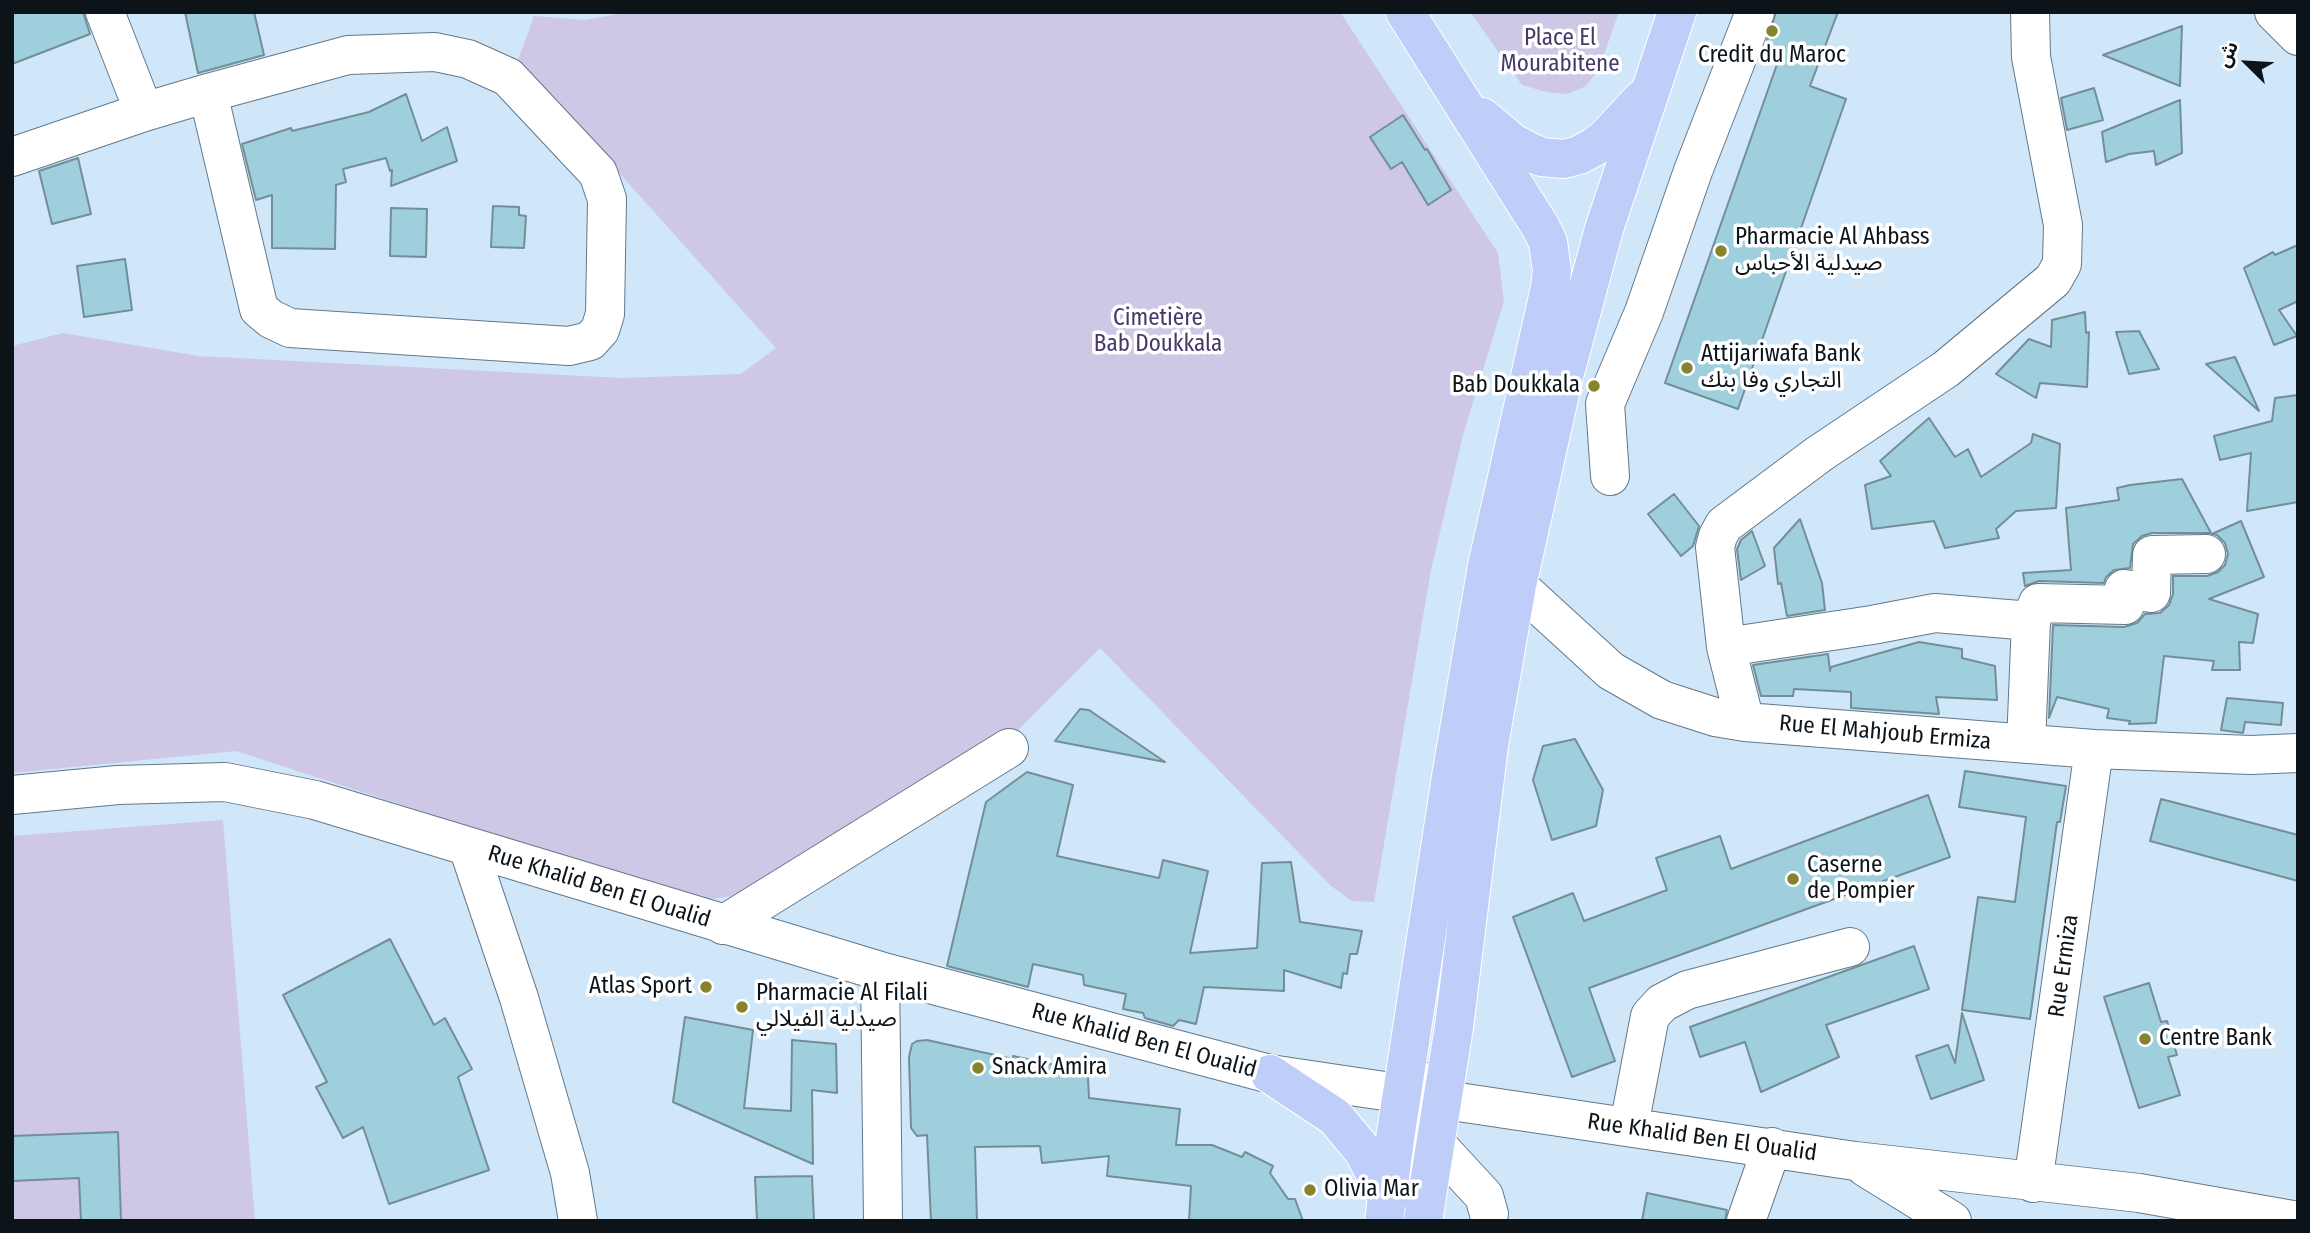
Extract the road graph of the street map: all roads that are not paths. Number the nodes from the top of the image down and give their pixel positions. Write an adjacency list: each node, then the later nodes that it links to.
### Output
1 (105, 12): 11 (street)
2 (1405, 12): 10 (main road)
3 (1677, 12): 8 (main road)
4 (1755, 12): 13 (street)
5 (2030, 12): 17 (street)
6 (2274, 12): 7 (street)
7 (2298, 36)
8 (1652, 88): 10 (main road); 15 (main road)
9 (208, 93): 9 (street); 11 (street)
10 (1464, 103): 29 (main road)
11 (144, 112): 12 (street)
12 (12, 157)
13 (1610, 477)
14 (2206, 554): 16 (street)
15 (1517, 584): 18 (street, Rue El Mahjoub Ermiza); 29 (main road)
16 (2031, 621): 17 (street); 19 (street)
17 (1726, 647): 18 (street)
18 (1745, 722): 19 (street, Rue El Mahjoub Ermiza)
19 (2025, 744): 21 (street, Rue El Mahjoub Ermiza)
20 (1009, 748): 25 (street)
21 (2094, 749): 22 (street, Rue El Mahjoub Ermiza); 34 (street, Rue Ermiza)
22 (2298, 753)
23 (12, 795): 24 (street, Rue Khalid Ben El Oualid)
24 (468, 847): 25 (street, Rue Khalid Ben El Oualid); 38 (street)
25 (723, 925): 27 (street, Rue Khalid Ben El Oualid)
26 (1850, 947): 30 (street)
27 (880, 971): 28 (street, Rue Khalid Ben El Oualid); 39 (street)
28 (1270, 1074): 29 (street, Rue Khalid Ben El Oualid); 36 (main road)
29 (1422, 1098): 30 (street, Rue Khalid Ben El Oualid); 31 (main road); 36 (main road)
30 (1629, 1126): 32 (street, Rue Khalid Ben El Oualid)
31 (1436, 1144): 37 (street); 40 (main road)
32 (1772, 1147): 33 (street, Rue Khalid Ben El Oualid); 41 (street)
33 (1854, 1161): 34 (street, Rue Khalid Ben El Oualid); 42 (street)
34 (2033, 1183): 35 (street, Rue Khalid Ben El Oualid)
35 (2130, 1207): 43 (street, Rue Khalid Ben El Oualid)
36 (1392, 1214)
37 (1489, 1214)
38 (578, 1221)
39 (883, 1221)
40 (1423, 1221)
41 (1746, 1221)
42 (1952, 1221)
43 (2298, 1221)

